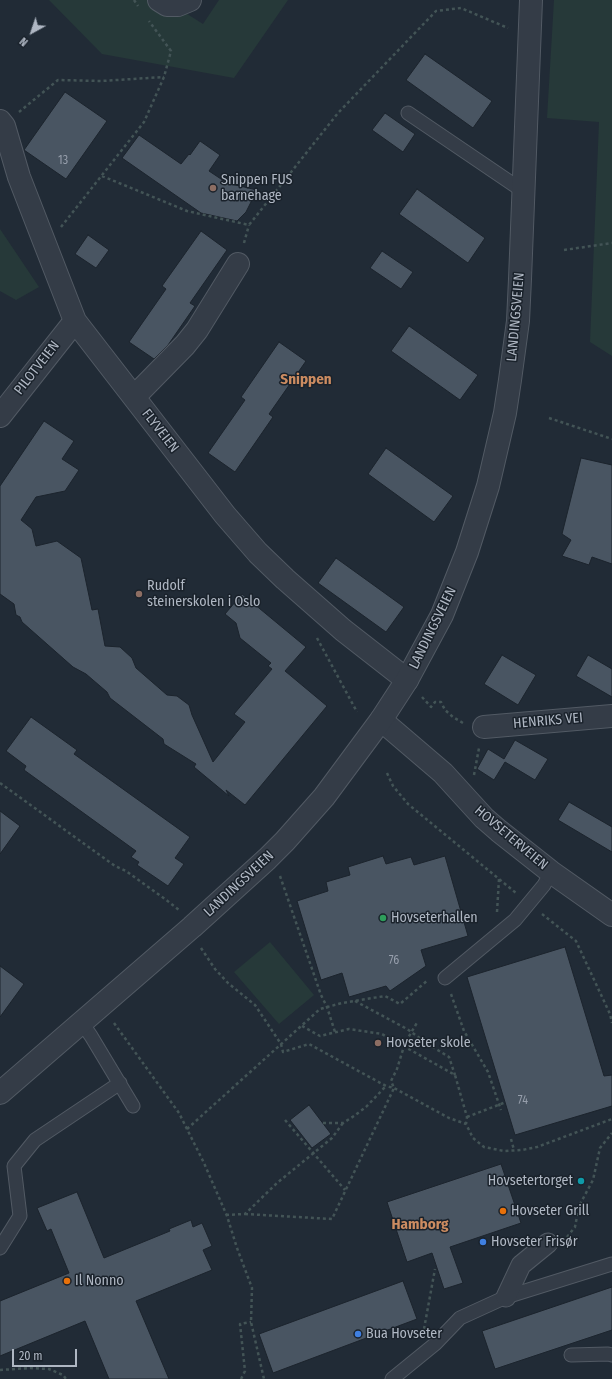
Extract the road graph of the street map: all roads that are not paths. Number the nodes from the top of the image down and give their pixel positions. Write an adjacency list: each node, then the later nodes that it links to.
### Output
1 (158, 0): 2 (street)
2 (190, 0)
3 (530, 0): 6 (street, LANDINGSVEIEN)
4 (408, 113): 6 (lane)
5 (2, 123): 8 (street, FLYVEIEN)
6 (523, 191): 11 (street, LANDINGSVEIEN)
7 (238, 264): 9 (street)
8 (75, 321): 9 (street, FLYVEIEN); 10 (street, PILOTVEIEN)
9 (134, 398): 11 (street, FLYVEIEN)
10 (0, 416)
11 (407, 680): 13 (street, LANDINGSVEIEN)
12 (612, 716): 14 (street, HENRIKS VEI)
13 (381, 720): 15 (street, HOVSETERVEIEN); 18 (street, LANDINGSVEIEN)
14 (484, 727)
15 (551, 872): 16 (street, HOVSETERVEIEN); 17 (lane)
16 (612, 915)
17 (445, 978)
18 (82, 1023): 19 (lane); 20 (street, LANDINGSVEIEN)
19 (120, 1083): 21 (lane); 23 (lane)
20 (0, 1093)
21 (133, 1106)
22 (548, 1243): 25 (street)
23 (0, 1248)
24 (612, 1264): 25 (lane)
25 (506, 1297): 28 (lane)
26 (571, 1355): 27 (lane)
27 (612, 1355)
28 (392, 1379)

